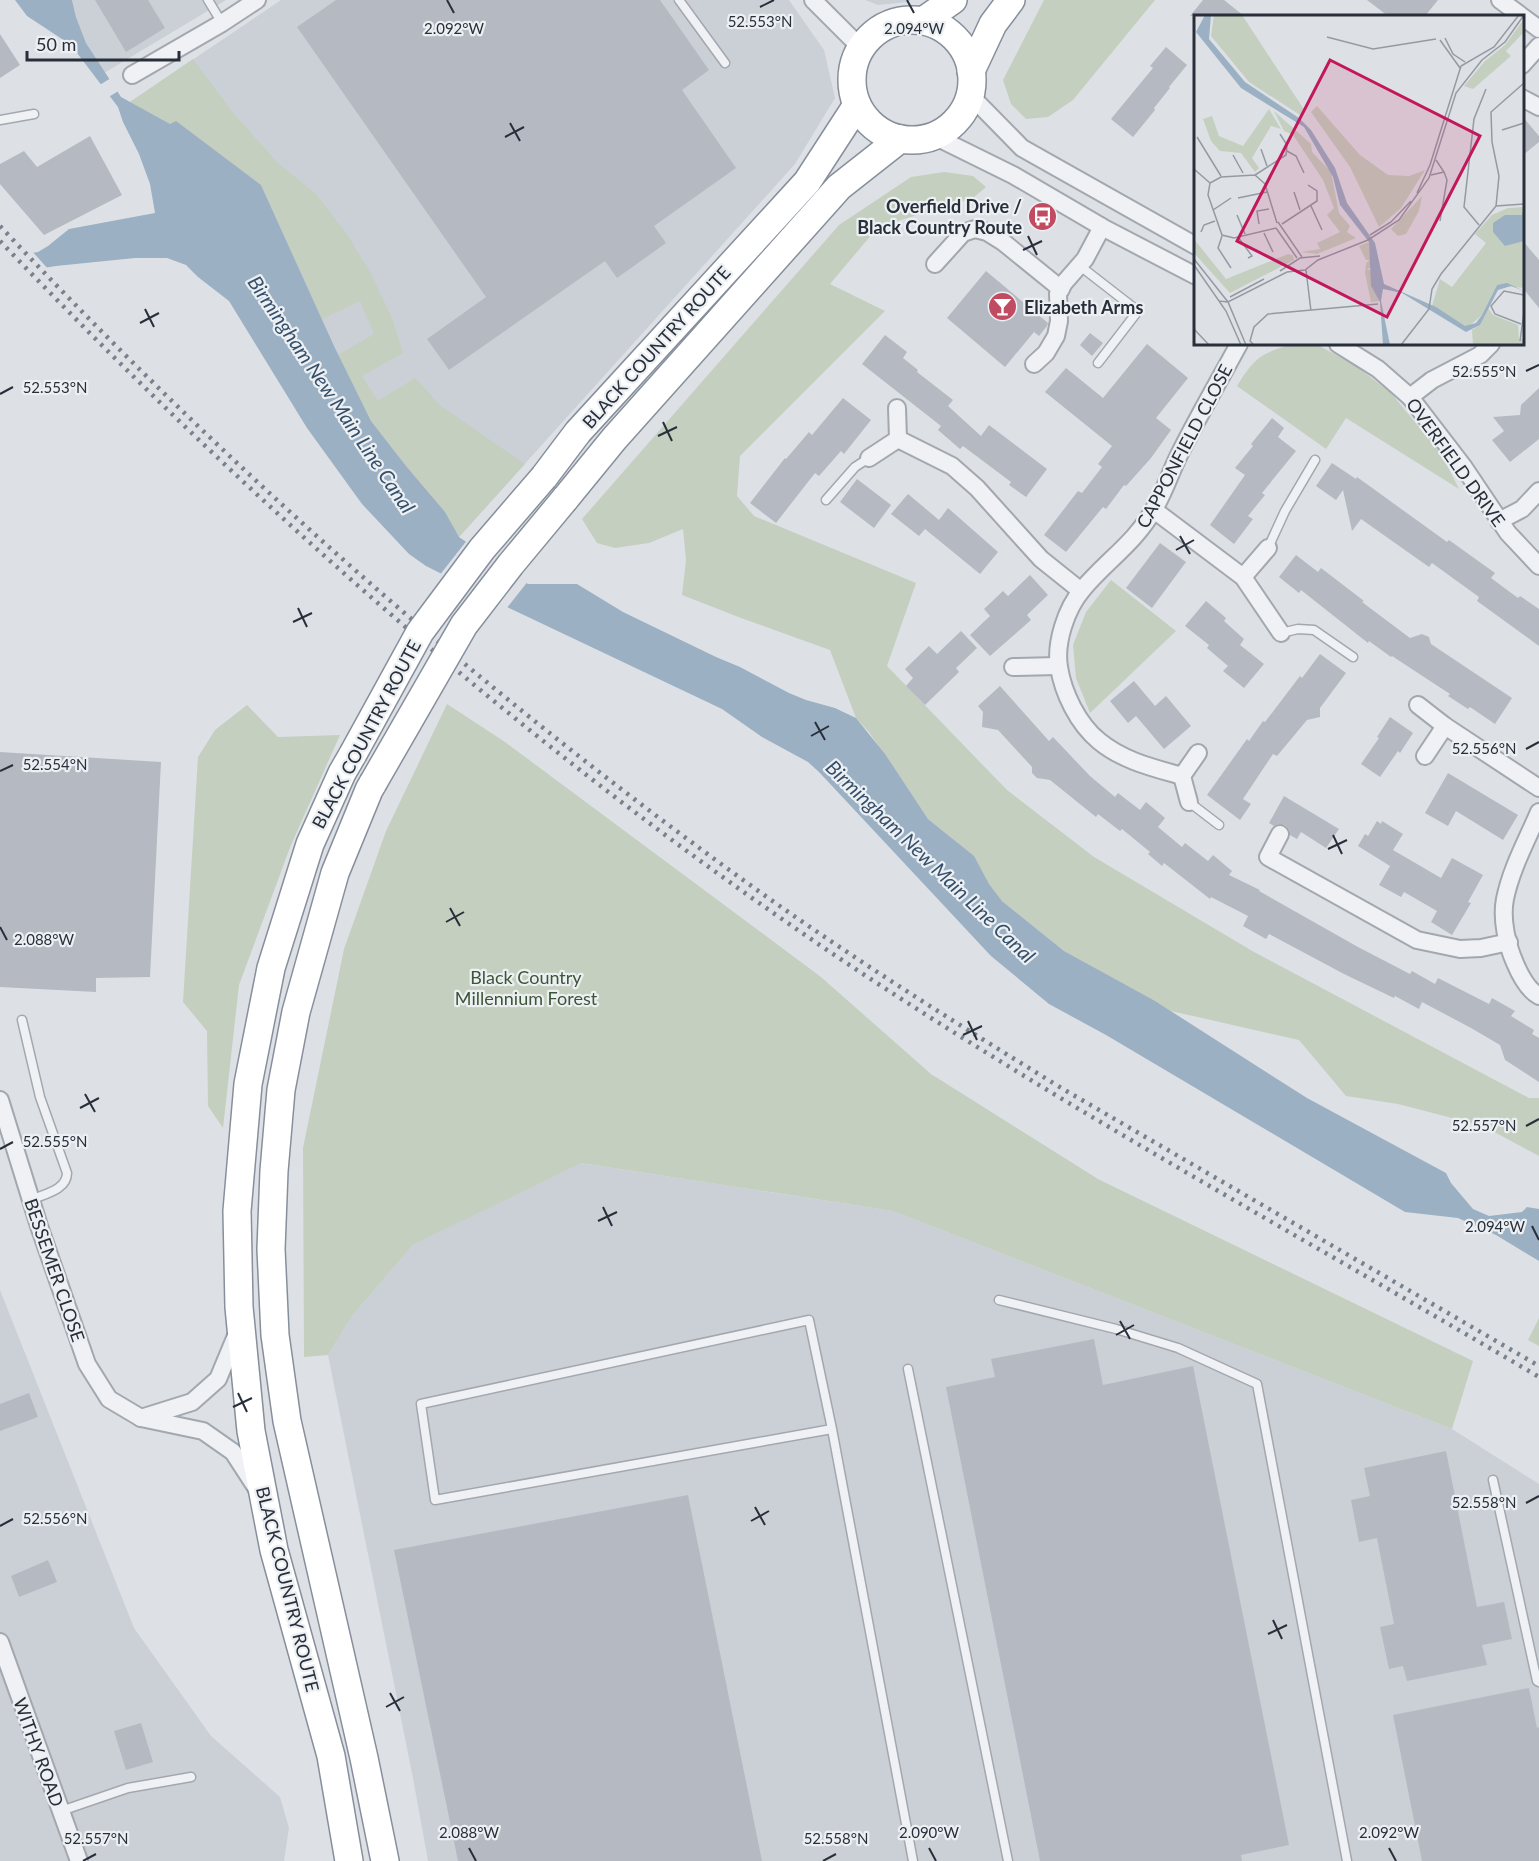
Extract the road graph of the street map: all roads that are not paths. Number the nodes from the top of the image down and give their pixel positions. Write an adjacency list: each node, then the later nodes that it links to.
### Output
1 (208, 0): 11 (lane)
2 (257, 0): 11 (street)
3 (680, 0): 15 (lane)
4 (813, 0): 14 (street)
5 (953, 0): 10 (highway)
6 (1011, 0): 18 (highway)
7 (1500, 0): 8 (street)
8 (1520, 15)
9 (1524, 18): 12 (street)
10 (923, 21): 14 (highway); 18 (highway)
11 (222, 23): 17 (street)
12 (1539, 29)
13 (1539, 46): 16 (street)
14 (861, 48): 20 (highway)
15 (725, 63)
16 (1524, 63)
17 (132, 75)
18 (971, 83): 24 (highway); 27 (street)
19 (1524, 99): 21 (street)
20 (857, 105): 25 (highway); 70 (highway, BLACK COUNTRY ROUTE, bridge)
21 (1539, 107)
22 (34, 114): 23 (lane)
23 (0, 120)
24 (934, 136): 25 (highway); 26 (street)
25 (900, 139): 82 (highway, BLACK COUNTRY ROUTE, bridge)
26 (1102, 227): 29 (street); 30 (street)
27 (1194, 245)
28 (935, 264): 31 (street)
29 (1080, 266): 31 (street); 35 (lane)
30 (1194, 275)
31 (1061, 289): 36 (street)
32 (1238, 345): 44 (street, CAPPONFIELD CLOSE)
33 (1340, 345): 37 (street, OVERFIELD DRIVE)
34 (1490, 345): 37 (street)
35 (1098, 363)
36 (1034, 364)
37 (1410, 397): 45 (street, OVERFIELD DRIVE)
38 (897, 408): 39 (street)
39 (898, 439): 40 (street); 49 (street)
40 (869, 458): 43 (lane)
41 (1315, 460): 46 (lane)
42 (1539, 491): 45 (street)
43 (826, 500)
44 (1154, 510): 48 (street); 49 (street, CAPPONFIELD CLOSE)
45 (1499, 521): 47 (street, OVERFIELD DRIVE)
46 (1268, 548): 48 (street)
47 (1539, 566)
48 (1242, 577): 50 (street)
49 (1081, 591): 52 (street, CAPPONFIELD CLOSE)
50 (1281, 633): 51 (lane)
51 (1353, 657)
52 (1058, 666): 53 (street); 58 (street, CAPPONFIELD CLOSE)
53 (1012, 667)
54 (1418, 705): 55 (street)
55 (1445, 726): 57 (street); 59 (street)
56 (1198, 753): 58 (street)
57 (1425, 756)
58 (1182, 776): 60 (street)
59 (1539, 788)
60 (1189, 802): 62 (lane)
61 (1539, 812): 64 (street)
62 (1218, 825)
63 (1280, 834): 64 (street)
64 (1509, 942): 65 (street)
65 (1539, 996)
66 (22, 1020): 68 (lane)
67 (0, 1100): 68 (street, BESSEMER CLOSE)
68 (31, 1200): 72 (street, BESSEMER CLOSE)
69 (999, 1300): 85 (lane)
70 (241, 1324): 72 (street); 75 (highway, BLACK COUNTRY ROUTE)
71 (908, 1369): 84 (lane)
72 (141, 1418): 75 (street, BESSEMER CLOSE)
73 (832, 1429): 73 (lane); 83 (lane)
74 (1493, 1480): 77 (lane)
75 (264, 1500): 81 (highway, BLACK COUNTRY ROUTE)
76 (0, 1642): 79 (street, WITHY ROAD)
77 (1539, 1682)
78 (191, 1777): 79 (lane)
79 (61, 1811): 80 (street, WITHY ROAD)
80 (79, 1861)
81 (349, 1861)
82 (385, 1861)
83 (913, 1861)
84 (1008, 1861)
85 (1347, 1861)

